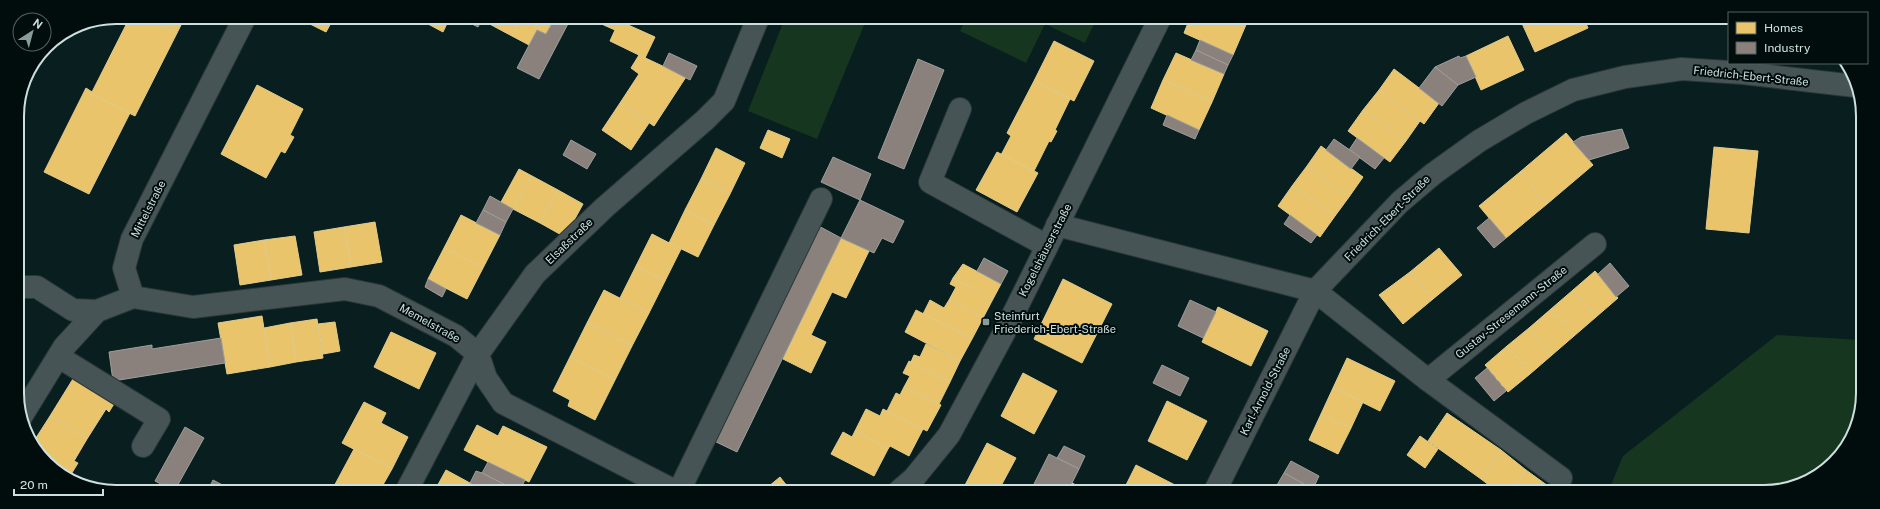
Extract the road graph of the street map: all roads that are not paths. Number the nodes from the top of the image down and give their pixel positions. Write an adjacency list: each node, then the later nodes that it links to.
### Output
1 (241, 24): 12 (street, Mittelstraße)
2 (756, 24): 14 (street, Elsaßstraße)
3 (1157, 24): 7 (street, Kogelshäuserstraße)
4 (1851, 85): 11 (street, Friedrich-Ebert-Straße)
5 (960, 109): 9 (street)
6 (821, 199): 22 (street)
7 (1057, 225): 9 (street, Kogelshäuserstraße); 11 (street)
8 (1595, 244): 16 (street, Gustav-Stresemann-Straße)
9 (1047, 246): 23 (street, Kogelshäuserstraße)
10 (24, 287): 13 (street)
11 (1315, 292): 16 (street); 24 (street, Karl-Arnold-Straße)
12 (133, 297): 13 (street); 14 (street, Memelstraße)
13 (97, 311): 15 (street)
14 (478, 354): 20 (street, Elsaßstraße); 21 (street)
15 (58, 357): 17 (street); 18 (street)
16 (1428, 380): 19 (street)
17 (26, 409)
18 (143, 446)
19 (1561, 478)
20 (410, 485)
21 (663, 485)
22 (682, 485)
23 (906, 485)
24 (1218, 485)

